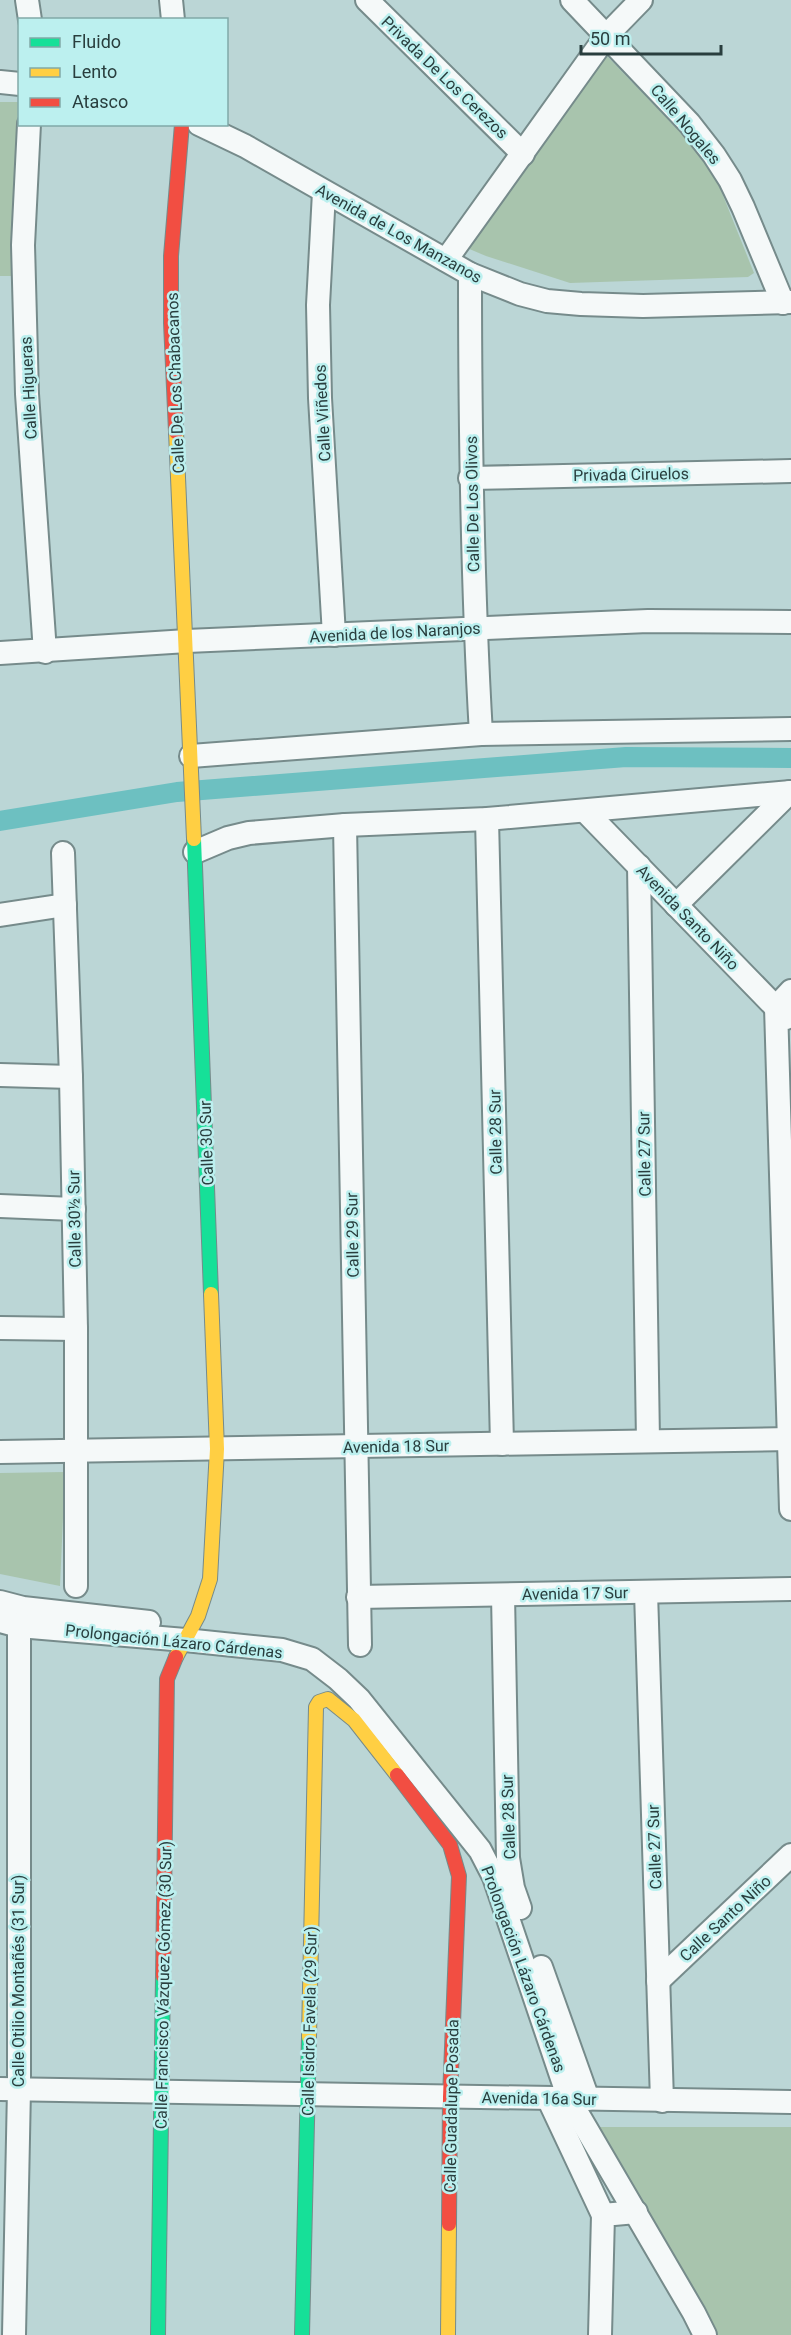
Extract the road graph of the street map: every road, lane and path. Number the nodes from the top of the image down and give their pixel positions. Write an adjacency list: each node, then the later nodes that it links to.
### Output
1 (27, 0): 6 (street)
2 (171, 0): 7 (street)
3 (367, 0): 14 (street, Privada De Los Cerezos)
4 (572, 0): 8 (street, Calle Nogales)
5 (641, 0): 8 (street)
6 (30, 18)
7 (173, 18)
8 (607, 34): 14 (street); 18 (street, Calle Nogales)
9 (0, 82): 10 (street)
10 (18, 84)
11 (29, 126): 25 (street, Calle Higueras)
12 (182, 126): 24 (street, Calle De Los Chabacanos)
13 (203, 126): 15 (street, Avenida de Los Manzanos)
14 (523, 154): 16 (street)
15 (324, 192): 16 (street, Avenida de Los Manzanos); 23 (street, Calle Viñedos)
16 (446, 260): 17 (street, Avenida de Los Manzanos)
17 (470, 274): 18 (street, Avenida de Los Manzanos); 20 (street, Calle De Los Olivos)
18 (787, 302)
19 (791, 471): 20 (street, Privada Ciruelos)
20 (470, 478): 22 (street, Calle De Los Olivos)
21 (791, 622): 22 (street, Avenida de los Naranjos)
22 (475, 629): 23 (street, Avenida de los Naranjos); 28 (street, Calle De Los Olivos)
23 (334, 635): 24 (street, Avenida de los Naranjos)
24 (187, 642): 25 (street, Avenida de los Naranjos); 29 (street, Calle 30 Sur)
25 (45, 652): 26 (street, Avenida de los Naranjos)
26 (0, 653)
27 (791, 729): 28 (street)
28 (482, 734): 29 (street)
29 (192, 765): 34 (street, Calle 30 Sur)
30 (791, 792): 31 (street); 37 (street)
31 (586, 812): 32 (street); 36 (street, Avenida Santo Niño)
32 (487, 819): 33 (street); 50 (street, Calle 28 Sur)
33 (345, 825): 34 (street); 51 (street, Calle 29 Sur)
34 (195, 852): 52 (street, Calle 30 Sur)
35 (63, 853): 38 (street, Calle 30½ Sur)
36 (639, 866): 37 (street, Avenida Santo Niño); 49 (street, Calle 27 Sur)
37 (676, 904): 41 (street, Avenida Santo Niño)
38 (65, 905): 39 (street); 43 (street, Calle 30½ Sur)
39 (0, 915)
40 (791, 991): 41 (street)
41 (783, 1015): 48 (street)
42 (0, 1075): 43 (street)
43 (71, 1077): 45 (street, Calle 30½ Sur)
44 (0, 1206): 45 (street)
45 (74, 1209): 47 (street, Calle 30½ Sur)
46 (0, 1329): 47 (street)
47 (76, 1329): 53 (street, Calle 30½ Sur)
48 (790, 1439): 49 (street, Avenida 18 Sur); 55 (street)
49 (648, 1442): 50 (street, Avenida 18 Sur)
50 (502, 1444): 51 (street, Avenida 18 Sur)
51 (355, 1446): 52 (street, Avenida 18 Sur); 60 (street, Calle 29 Sur)
52 (217, 1449): 53 (street, Avenida 18 Sur); 63 (street, Calle 30 Sur)
53 (75, 1451): 54 (street, Avenida 18 Sur); 56 (street, Calle 30½ Sur)
54 (0, 1452)
55 (791, 1509)
56 (76, 1586)
57 (791, 1589): 58 (street, Avenida 17 Sur)
58 (645, 1592): 59 (street, Avenida 17 Sur); 67 (street, Calle 27 Sur)
59 (503, 1595): 60 (street, Avenida 17 Sur); 72 (street, Calle 28 Sur)
60 (358, 1598): 64 (street, Calle 29 Sur)
61 (0, 1602): 63 (street, Prolongación Lázaro Cárdenas)
62 (9, 1624): 63 (street, Prolongación Lázaro Cárdenas); 68 (street, Calle Otilio Montañés (31 Sur))
63 (189, 1633): 69 (street, Calle Francisco Vázquez Gómez (30 Sur)); 72 (street, Prolongación Lázaro Cárdenas)
64 (360, 1645)
65 (316, 1707): 70 (street, Calle Isidro Favela (29 Sur)); 71 (street, Calle Guadalupe Posada)
66 (791, 1855): 67 (street, Calle Santo Niño)
67 (658, 1981): 73 (street, Calle 27 Sur)
68 (9, 2089): 69 (street, Avenida 16a Sur); 77 (street, Calle Otilio Montañés (31 Sur))
69 (161, 2091): 70 (street, Avenida 16a Sur); 78 (street, Calle Francisco Vázquez Gómez (30 Sur))
70 (308, 2094): 71 (street, Avenida 16a Sur); 79 (street, Calle Isidro Favela (29 Sur))
71 (450, 2097): 72 (street, Avenida 16a Sur); 80 (street, Calle Guadalupe Posada)
72 (568, 2099): 73 (street, Avenida 16a Sur); 75 (street, Prolongación Lázaro Cárdenas); 76 (street)
73 (662, 2101): 74 (street, Avenida 16a Sur)
74 (791, 2102)
75 (636, 2212): 76 (street); 82 (street, Prolongación Lázaro Cárdenas)
76 (603, 2215): 81 (street)
77 (14, 2335)
78 (158, 2335)
79 (302, 2335)
80 (448, 2335)
81 (600, 2335)
82 (705, 2335)

